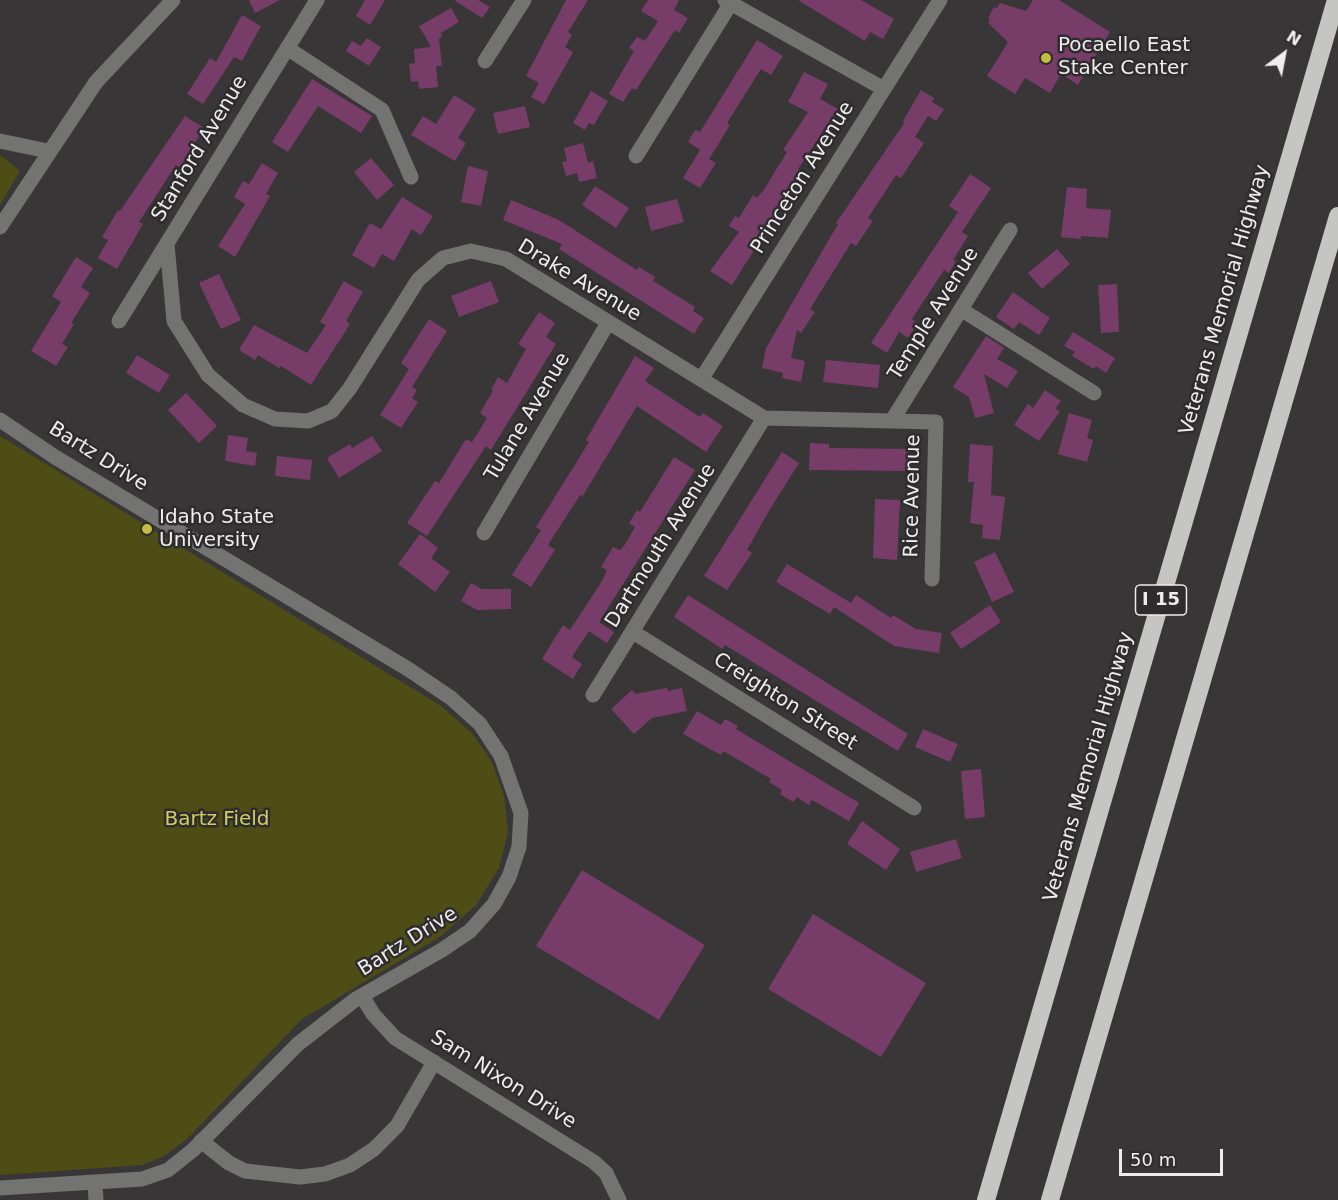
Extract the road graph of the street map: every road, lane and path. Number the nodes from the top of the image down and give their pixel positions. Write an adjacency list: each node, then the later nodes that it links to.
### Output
1 (173, 0): 11 (street)
2 (317, 0): 7 (street, Stanford Avenue)
3 (524, 0): 8 (street)
4 (940, 0): 9 (street, Princeton Avenue)
5 (1336, 0): 39 (highway, Veterans Memorial Highway / I 15)
6 (728, 1): 9 (street); 12 (street)
7 (287, 48): 13 (street); 17 (street, Stanford Avenue)
8 (485, 61)
9 (884, 89): 21 (street, Princeton Avenue)
10 (0, 141): 11 (street)
11 (48, 152): 15 (street)
12 (636, 156)
13 (411, 177)
14 (1338, 216): 40 (highway)
15 (0, 227)
16 (1010, 230): 18 (street, Temple Avenue)
17 (166, 244): 19 (street, Stanford Avenue); 20 (street, Drake Avenue)
18 (962, 310): 22 (street); 24 (street, Temple Avenue)
19 (119, 321)
20 (608, 323): 21 (street, Drake Avenue); 26 (street, Tulane Avenue)
21 (702, 378): 23 (street, Drake Avenue)
22 (1094, 393)
23 (764, 418): 24 (street); 28 (street, Dartmouth Avenue)
24 (893, 419): 27 (street, Rice Avenue)
25 (0, 420): 31 (street, Bartz Drive)
26 (484, 533)
27 (932, 579)
28 (633, 632): 29 (street, Dartmouth Avenue); 30 (street, Creighton Street)
29 (593, 696)
30 (914, 808)
31 (362, 996): 32 (street, Sam Nixon Drive); 33 (street, Bartz Drive)
32 (434, 1062): 33 (street); 38 (street, Sam Nixon Drive)
33 (201, 1141): 34 (street, Bartz Drive)
34 (95, 1183): 36 (street, Bartz Drive); 37 (street)
35 (0, 1188): 36 (street, Bartz Drive)
36 (69, 1193)
37 (96, 1200)
38 (619, 1200)
39 (986, 1200)
40 (1050, 1200)

